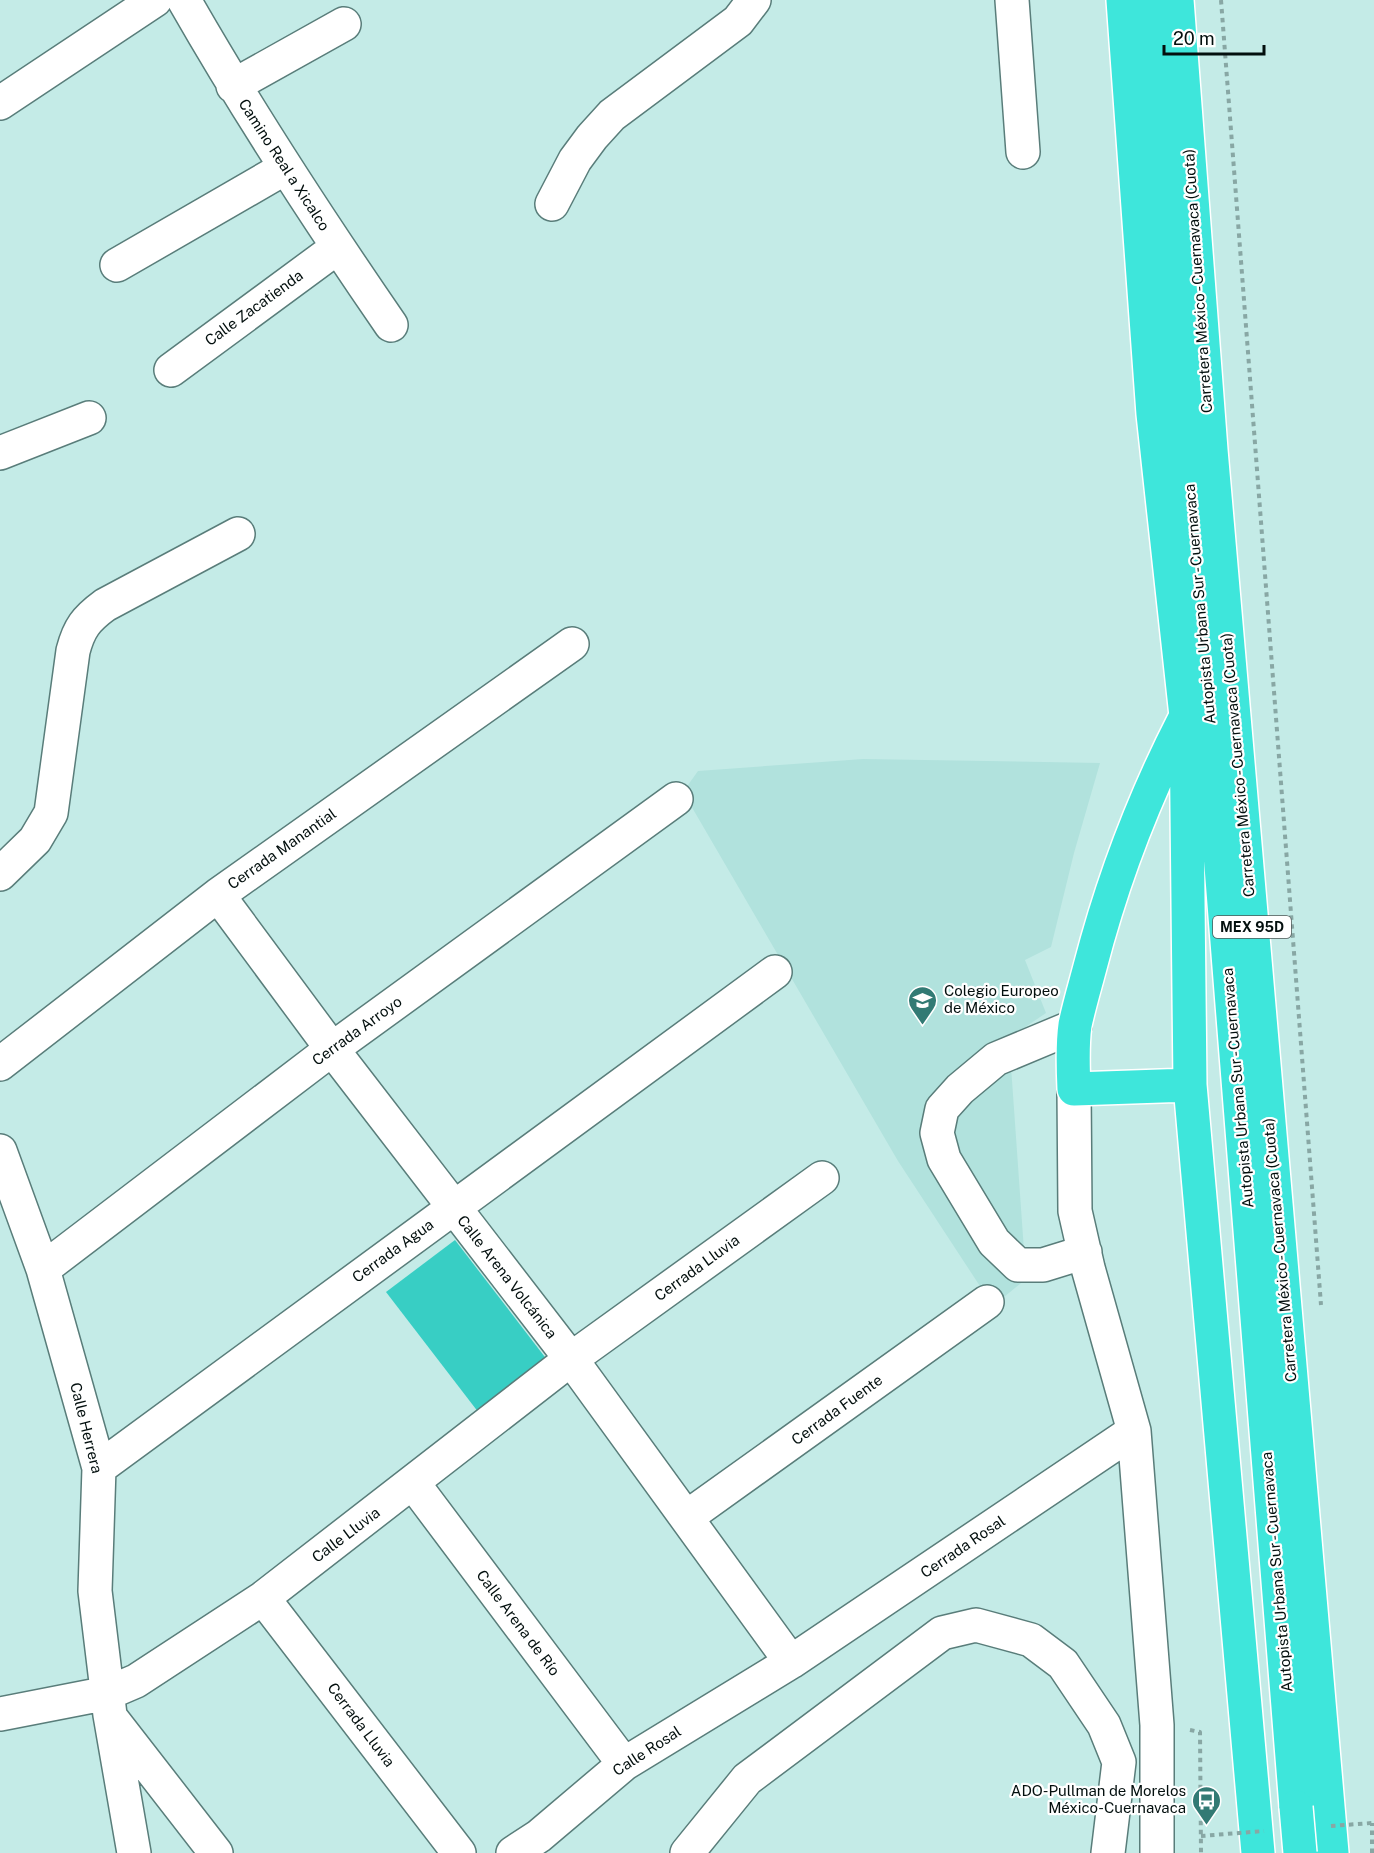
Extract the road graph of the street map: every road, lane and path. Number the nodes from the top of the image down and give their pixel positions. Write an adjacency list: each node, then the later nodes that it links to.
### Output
1 (155, 0): 11 (street)
2 (184, 0): 10 (street, Camino Real a Xicalco)
3 (754, 0): 14 (street)
4 (1012, 0): 12 (street)
5 (1123, 0): 23 (highway)
6 (1152, 0): 63 (highway, Autopista Urbana Sur - Cuernavaca, bridge)
7 (1175, 0): 64 (highway, Autopista Urbana Sur - Cuernavaca); 65 (highway, Carretera México - Cuernavaca (Cuota) / MEX 95D)
8 (1221, 0): 39 (path)
9 (344, 24): 10 (street)
10 (233, 86): 13 (street, Camino Real a Xicalco)
11 (0, 103)
12 (1023, 152)
13 (285, 168): 15 (street, Camino Real a Xicalco); 16 (street)
14 (552, 204)
15 (338, 247): 17 (street, Camino Real a Xicalco); 18 (street, Calle Zacatienda)
16 (117, 265)
17 (391, 325)
18 (171, 370)
19 (89, 418): 20 (street)
20 (0, 453)
21 (238, 534): 25 (street)
22 (572, 644): 26 (street, Cerrada Manantial)
23 (1186, 716): 28 (highway); 31 (highway)
24 (676, 800): 29 (street, Cerrada Arroyo)
25 (0, 874)
26 (218, 895): 29 (street, Calle Arena Volcánica); 30 (street, Cerrada Manantial)
27 (775, 972): 35 (street, Cerrada Agua)
28 (1075, 1026): 32 (highway); 36 (street)
29 (332, 1049): 35 (street, Calle Arena Volcánica); 37 (street, Cerrada Arroyo)
30 (0, 1064)
31 (1190, 1085): 32 (highway); 62 (highway)
32 (1074, 1089): 36 (street)
33 (0, 1151): 37 (street, Calle Herrera)
34 (822, 1178): 40 (street, Cerrada Lluvia)
35 (453, 1207): 40 (street, Calle Arena Volcánica); 42 (street, Cerrada Agua)
36 (1085, 1252): 41 (street)
37 (43, 1269): 42 (street, Calle Herrera)
38 (987, 1302): 44 (street, Cerrada Fuente)
39 (1322, 1315)
40 (571, 1359): 43 (street, Calle Lluvia); 44 (street, Calle Arena Volcánica)
41 (1134, 1431): 46 (street, Cerrada Rosal); 60 (street)
42 (99, 1468): 47 (street, Calle Herrera)
43 (413, 1483): 45 (street, Calle Lluvia); 50 (street, Calle Arena de Río)
44 (687, 1517): 46 (street, Calle Arena Volcánica)
45 (263, 1598): 47 (street, Calle Lluvia); 56 (street, Cerrada Lluvia)
46 (791, 1662): 50 (street, Calle Rosal)
47 (109, 1704): 48 (street, Calle Lluvia); 54 (street, Calle Herrera); 55 (street)
48 (0, 1714)
49 (1200, 1732): 61 (path)
50 (624, 1764): 57 (street, Calle Rosal)
51 (1361, 1817): 53 (path)
52 (1372, 1823): 66 (path)
53 (1362, 1829)
54 (134, 1853)
55 (216, 1853)
56 (459, 1853)
57 (513, 1853)
58 (687, 1853): 59 (street)
59 (1108, 1853)
60 (1157, 1853)
61 (1201, 1853)
62 (1258, 1853)
63 (1300, 1853)
64 (1321, 1853)
65 (1332, 1853)
66 (1372, 1853)

